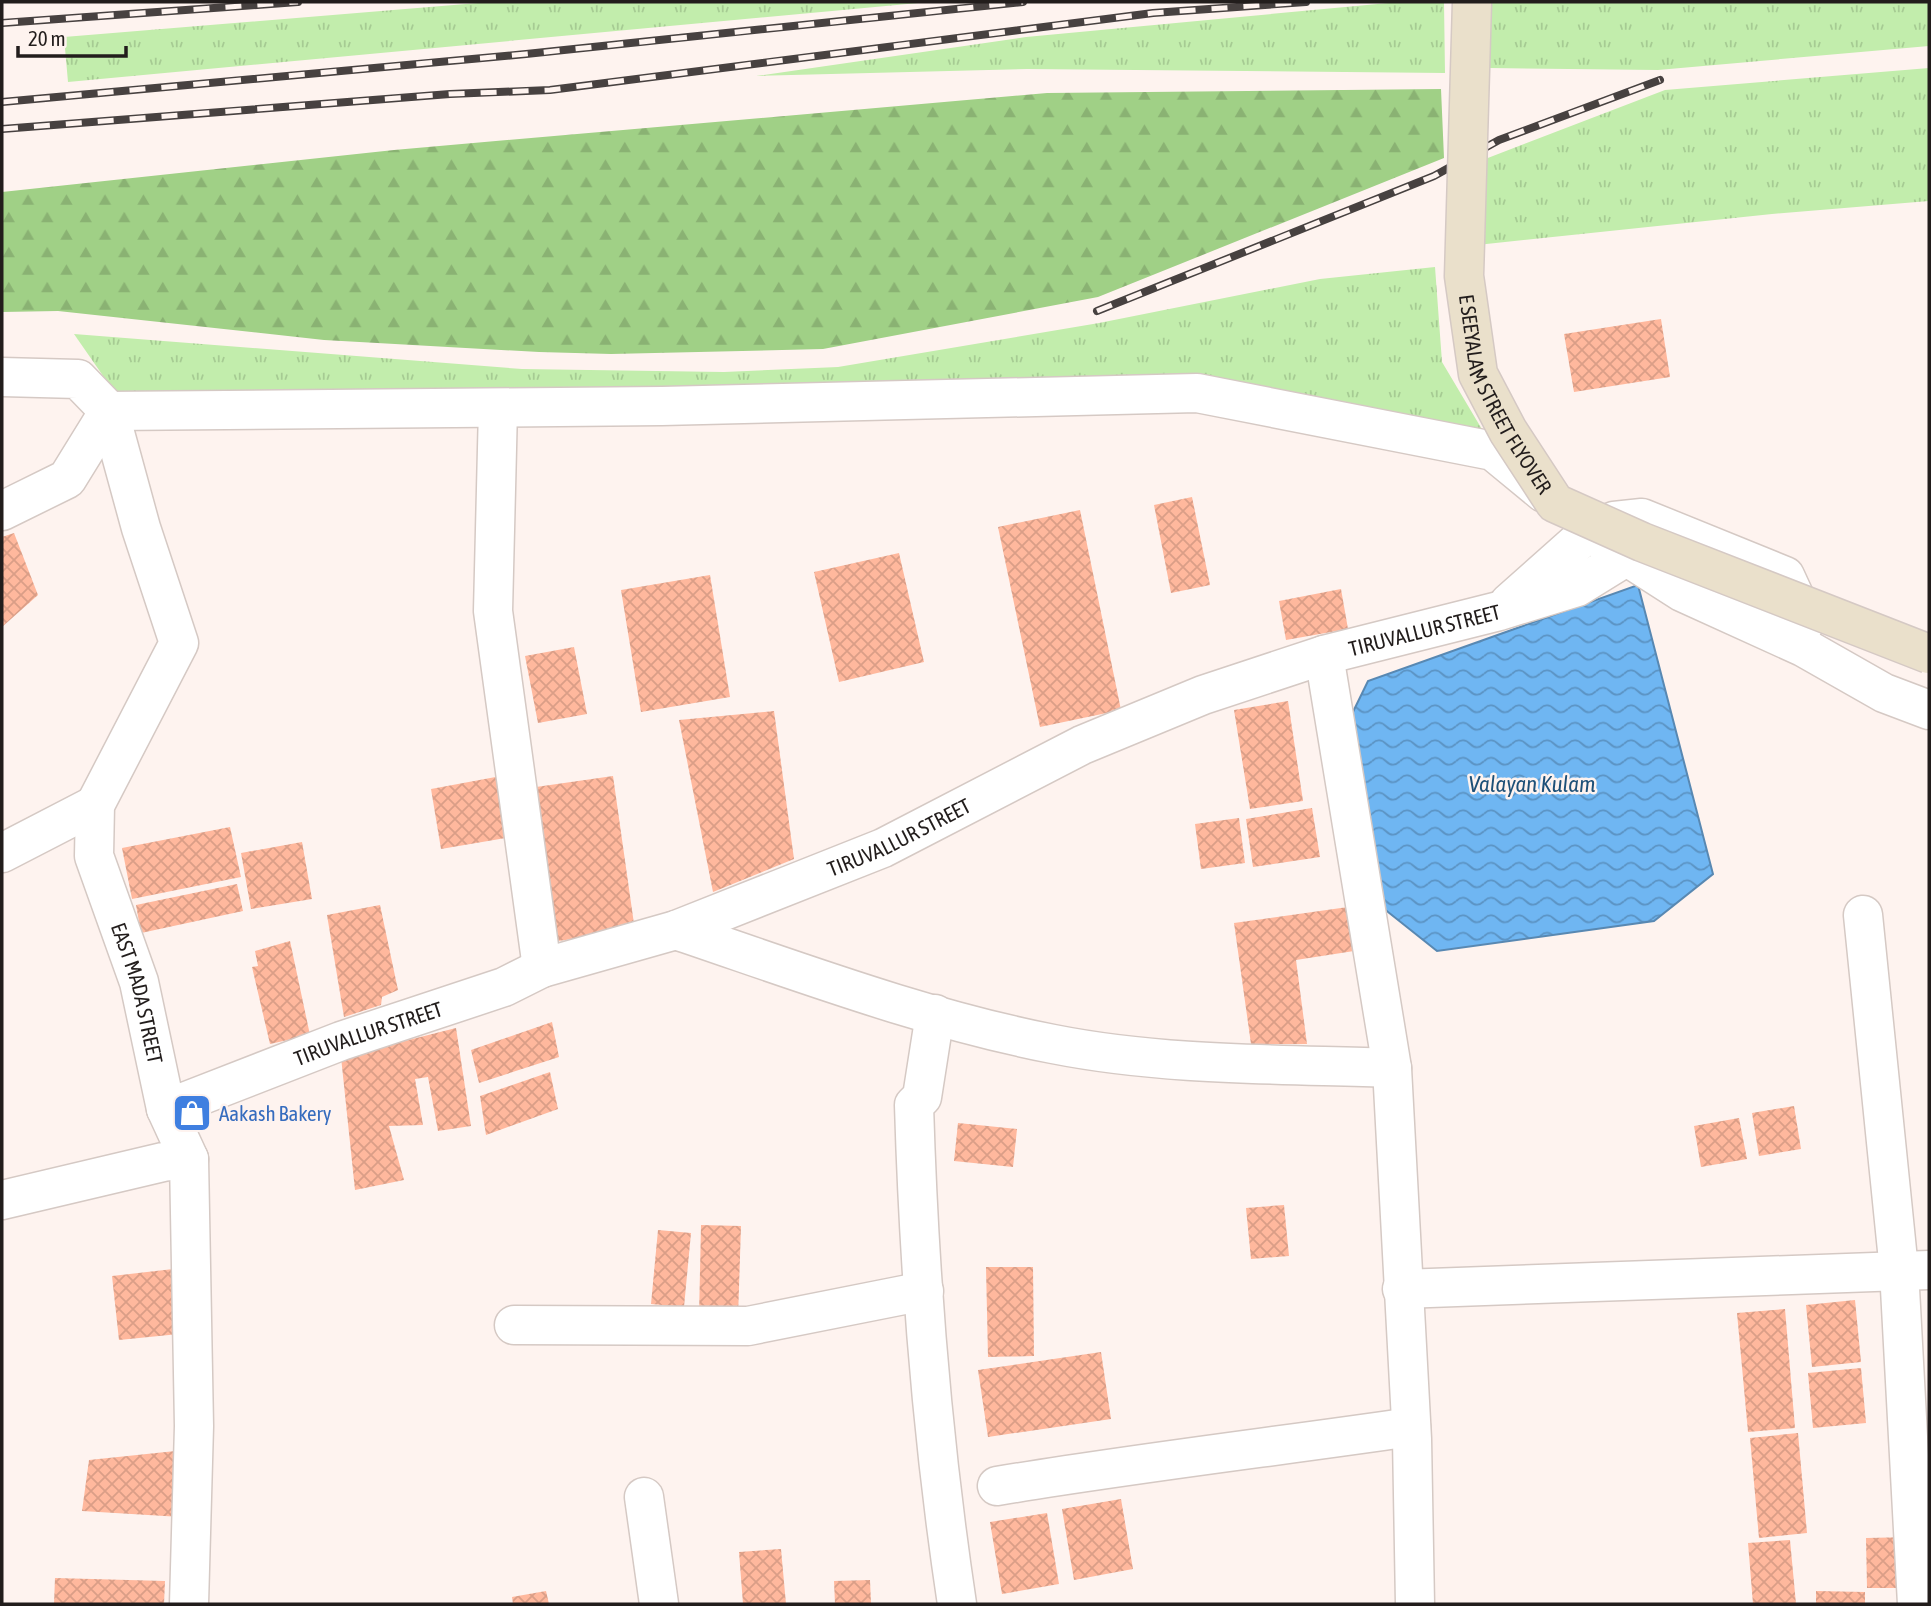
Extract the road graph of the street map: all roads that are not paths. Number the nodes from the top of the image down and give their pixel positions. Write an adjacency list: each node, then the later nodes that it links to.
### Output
1 (1472, 2): 10 (main road, E SEEYALAM STREET FLYOVER, bridge)
2 (2, 377): 4 (street)
3 (498, 408): 4 (street); 6 (street); 17 (street)
4 (109, 411): 5 (street); 13 (street, EAST MADA STREET)
5 (2, 512)
6 (1590, 531): 7 (street); 8 (street); 9 (street)
7 (1624, 558): 8 (street, TIRUVALLUR STREET); 9 (street)
8 (1499, 611): 11 (street, TIRUVALLUR STREET)
9 (1803, 647): 12 (street)
10 (1929, 654)
11 (1324, 655): 16 (street, TIRUVALLUR STREET); 19 (street)
12 (1929, 710)
13 (95, 805): 14 (street); 20 (street, EAST MADA STREET)
14 (2, 853)
15 (1863, 915): 23 (street)
16 (676, 930): 17 (street, TIRUVALLUR STREET); 18 (street)
17 (542, 968): 20 (street, TIRUVALLUR STREET)
18 (935, 1014): 19 (street); 25 (street)
19 (1392, 1068): 24 (street)
20 (166, 1109): 21 (street, EAST MADA STREET)
21 (189, 1160): 22 (street); 30 (street, EAST MADA STREET)
22 (2, 1200)
23 (1914, 1270): 24 (street); 34 (street)
24 (1402, 1289): 27 (street)
25 (924, 1291): 26 (street); 32 (street)
26 (514, 1325)
27 (1411, 1427): 28 (street); 33 (street)
28 (997, 1486)
29 (644, 1497): 31 (street)
30 (189, 1604)
31 (659, 1604)
32 (957, 1604)
33 (1415, 1604)
34 (1917, 1604)

